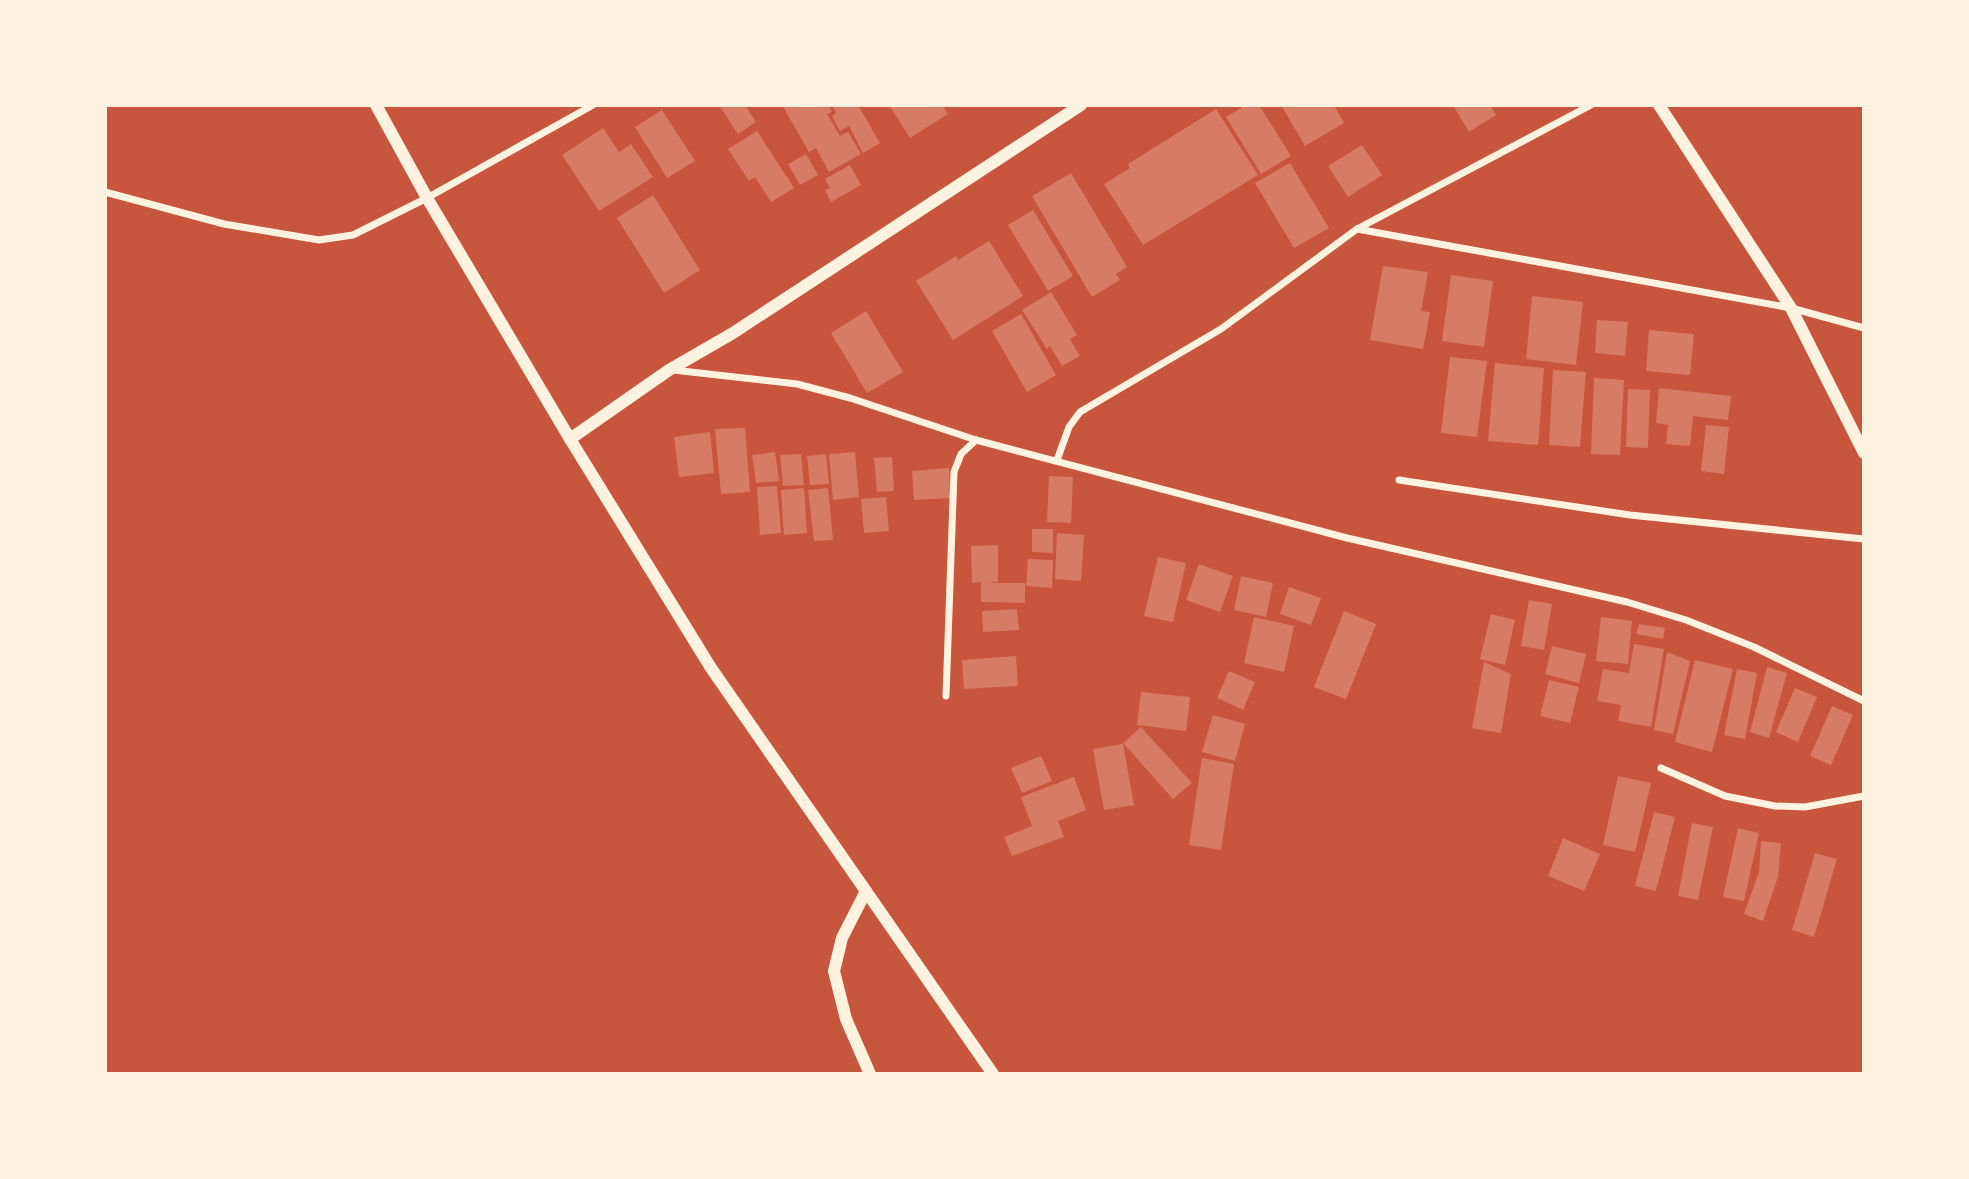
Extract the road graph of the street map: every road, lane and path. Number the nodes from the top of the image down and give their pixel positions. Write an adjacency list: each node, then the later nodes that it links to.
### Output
1 (376, 105): 7 (street)
2 (593, 105): 7 (street)
3 (1081, 105): 11 (street)
4 (1591, 105): 8 (street)
5 (1659, 105): 9 (street)
6 (105, 192): 7 (street)
7 (427, 198): 12 (street)
8 (1357, 229): 9 (street); 15 (street)
9 (1791, 309): 10 (street); 14 (street)
10 (1864, 328)
11 (669, 370): 12 (street); 13 (street)
12 (570, 439): 22 (street)
13 (976, 440): 15 (street); 18 (street)
14 (1864, 453)
15 (1056, 460): 19 (street)
16 (1398, 480): 17 (street)
17 (1864, 539)
18 (946, 696)
19 (1864, 701)
20 (1661, 768): 21 (street)
21 (1864, 796)
22 (866, 891): 23 (street); 24 (street)
23 (870, 1074)
24 (993, 1074)

